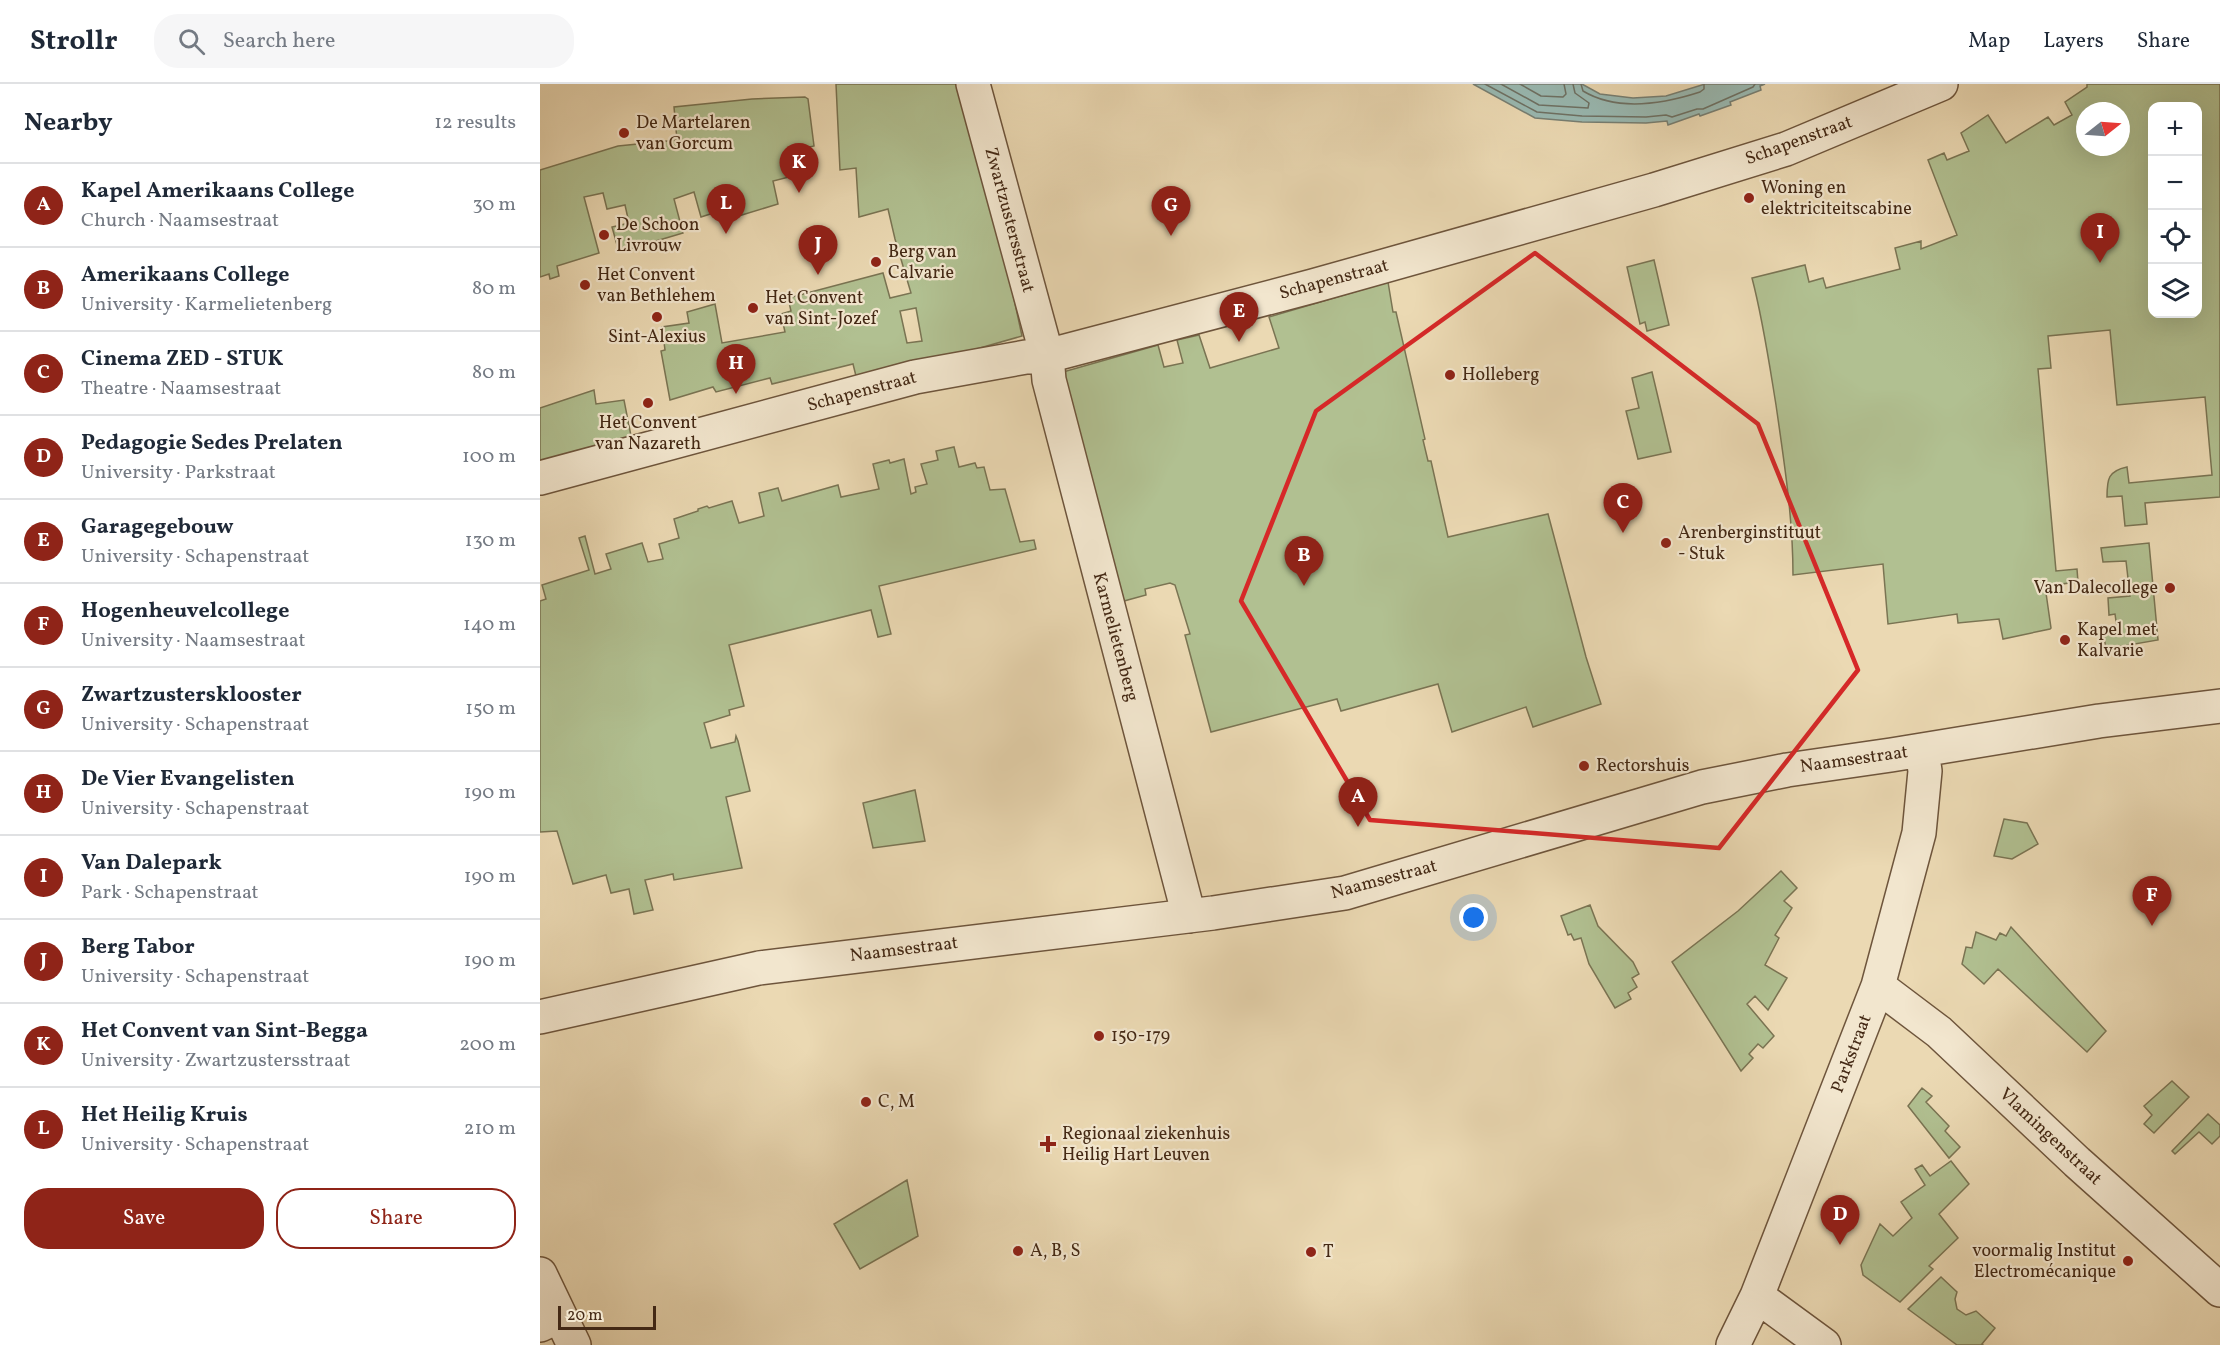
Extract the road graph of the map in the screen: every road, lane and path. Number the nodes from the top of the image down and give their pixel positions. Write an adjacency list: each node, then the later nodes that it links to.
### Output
1 (973, 84): 3 (street, Zwartzustersstraat)
2 (1941, 84): 3 (street, Schapenstraat)
3 (1047, 356): 4 (street, Schapenstraat); 7 (street, Karmelietenberg)
4 (540, 478)
5 (2220, 706): 6 (street, Naamsestraat)
6 (1922, 750): 7 (street, Naamsestraat); 8 (street, Parkstraat)
7 (1189, 916): 9 (street, Naamsestraat)
8 (1878, 986): 11 (street, Vlamingenstraat); 12 (street, Parkstraat)
9 (540, 1017)
10 (540, 1274): 13 (street)
11 (2220, 1290)
12 (1757, 1296): 15 (street, Parkstraat); 16 (street)
13 (550, 1320): 14 (street)
14 (574, 1345)
15 (1733, 1345)
16 (1824, 1345)

